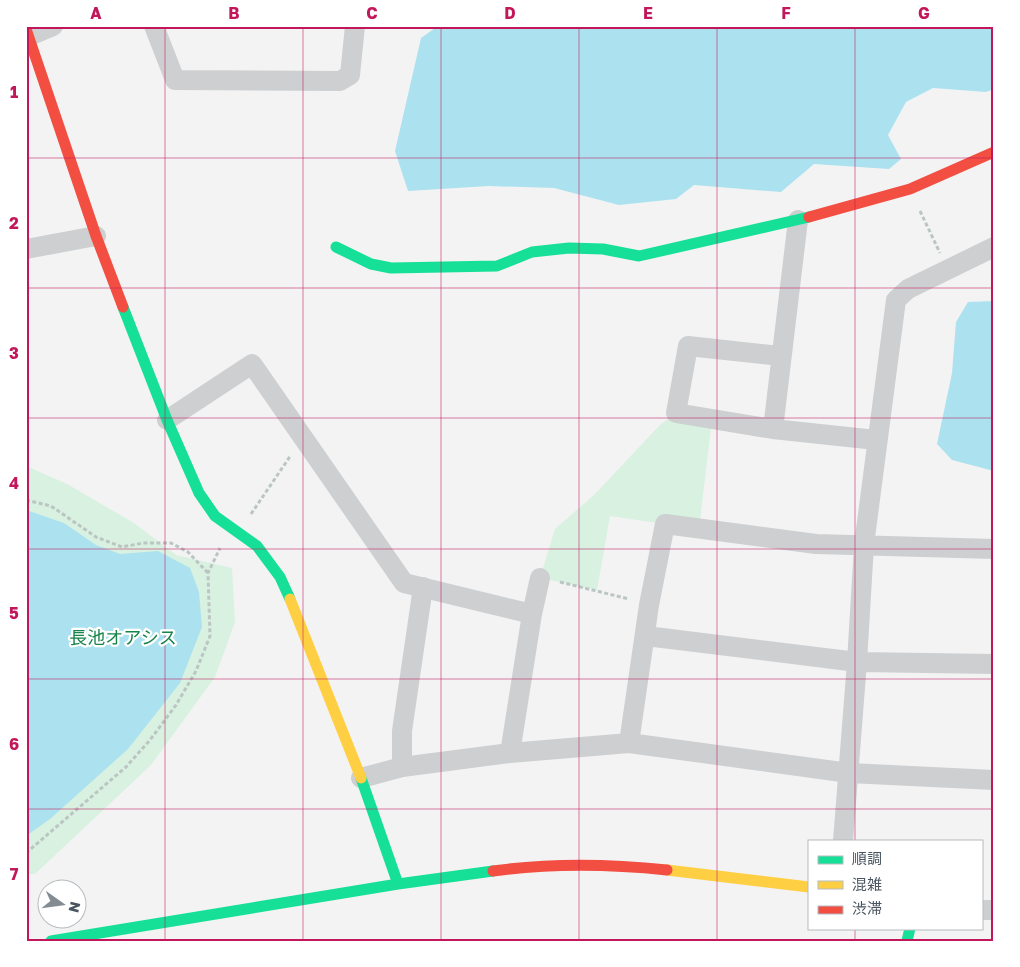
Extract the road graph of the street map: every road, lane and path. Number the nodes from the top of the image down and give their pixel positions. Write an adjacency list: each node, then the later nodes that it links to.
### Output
1 (53, 26): 4 (street)
2 (154, 26): 3 (street)
3 (355, 26)
4 (27, 32): 8 (street)
5 (993, 154): 6 (street)
6 (910, 189): 7 (street); 12 (path)
7 (798, 220): 9 (street); 13 (street)
8 (96, 236): 11 (street); 14 (street)
9 (336, 247)
10 (994, 247): 12 (street)
11 (26, 248)
12 (947, 270): 17 (street)
13 (780, 356): 15 (street); 15 (street)
14 (167, 420): 16 (street); 19 (street)
15 (773, 429): 17 (street)
16 (303, 436): 19 (path); 24 (street)
17 (876, 440): 20 (street)
18 (26, 500): 22 (path)
19 (234, 530): 22 (path); 34 (street)
20 (864, 546): 21 (street); 25 (street); 28 (street)
21 (994, 549)
22 (208, 573): 37 (path)
23 (540, 578): 25 (path); 26 (street)
24 (423, 588): 26 (street); 32 (street)
25 (650, 605): 27 (street)
26 (532, 614): 31 (street)
27 (646, 636): 28 (street); 30 (street)
28 (858, 662): 29 (street); 33 (street)
29 (994, 664)
30 (629, 743): 31 (street); 33 (street)
31 (510, 753): 32 (street)
32 (402, 767): 34 (street)
33 (849, 773): 35 (street); 36 (street)
34 (361, 778): 38 (street)
35 (994, 780)
36 (842, 840)
37 (26, 853)
38 (398, 884): 39 (street); 40 (street)
39 (808, 886)
40 (52, 941)

